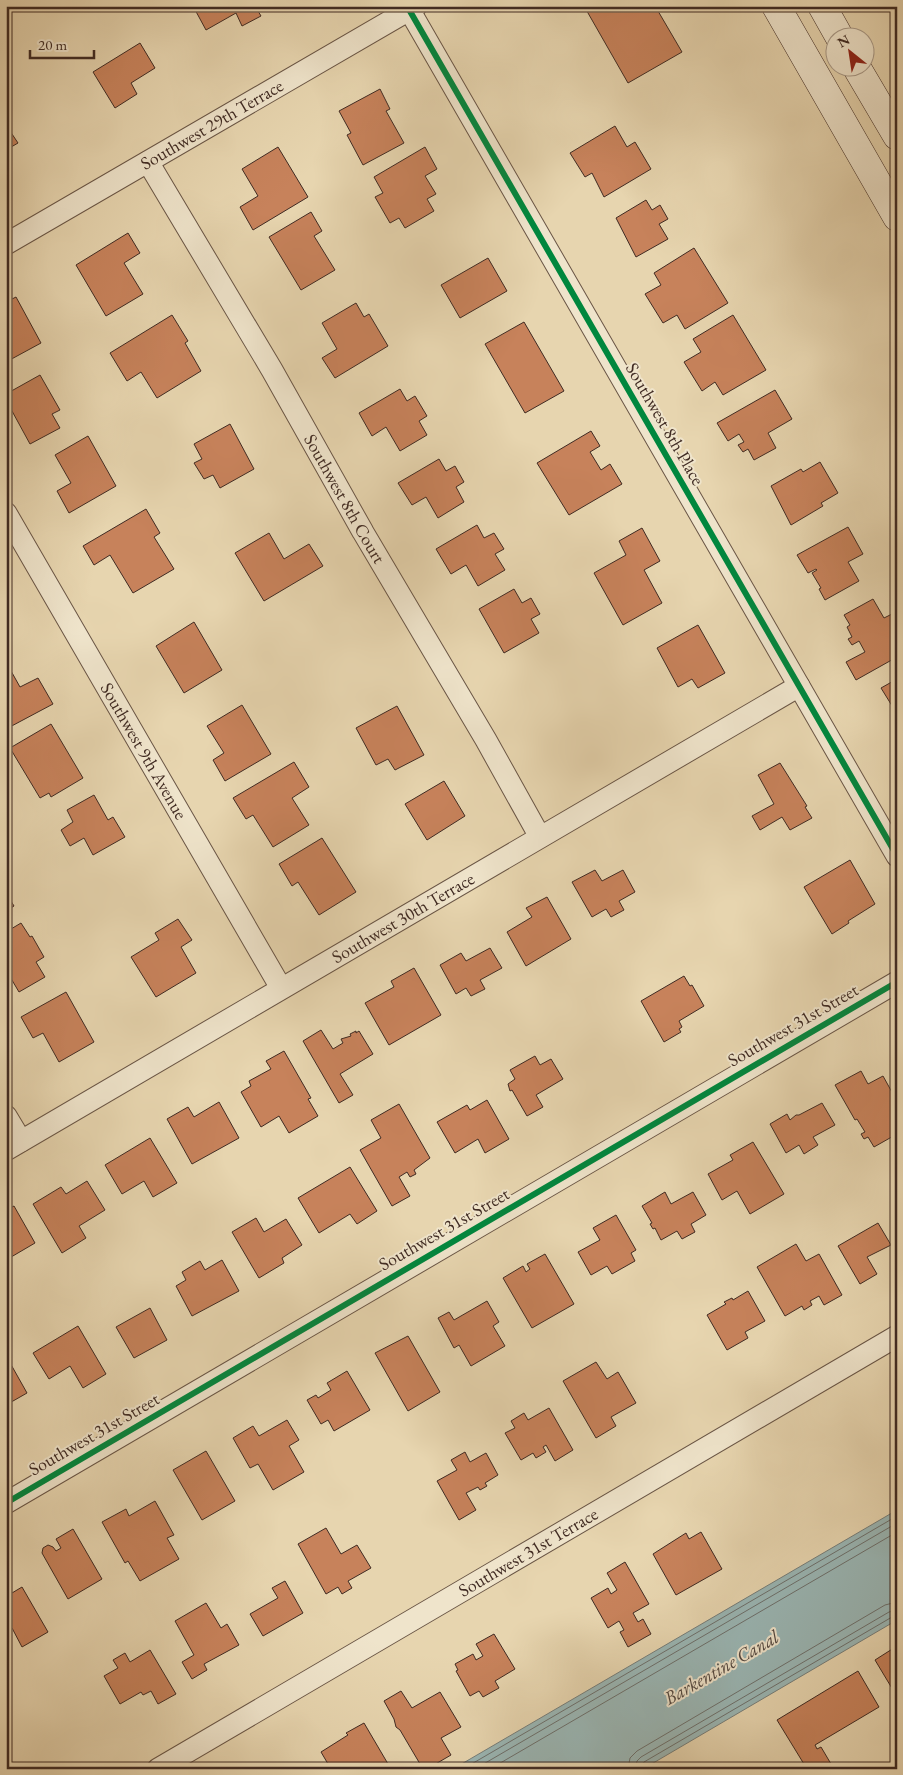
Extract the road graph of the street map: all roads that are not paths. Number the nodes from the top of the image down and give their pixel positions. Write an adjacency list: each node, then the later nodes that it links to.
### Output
1 (776, 6): 8 (street)
2 (822, 6): 4 (street)
3 (411, 8): 7 (street, Southwest 29th Terrace); 11 (street, Southwest 8th Place)
4 (834, 28)
5 (863, 78): 6 (street)
6 (897, 136)
7 (148, 162): 9 (street, Southwest 29th Terrace); 12 (street, Southwest 8th Court)
8 (897, 217)
9 (6, 244)
10 (6, 514): 15 (street, Southwest 9th Avenue)
11 (799, 686): 12 (street, Southwest 30th Terrace); 13 (street, Southwest 8th Place)
12 (540, 837): 15 (street, Southwest 30th Terrace)
13 (897, 856)
14 (897, 982): 19 (street, Southwest 31st Street)
15 (281, 988): 17 (street, Southwest 30th Terrace)
16 (6, 1116): 17 (street)
17 (14, 1146)
18 (897, 1336): 20 (street, Southwest 31st Terrace)
19 (6, 1503)
20 (158, 1769)

